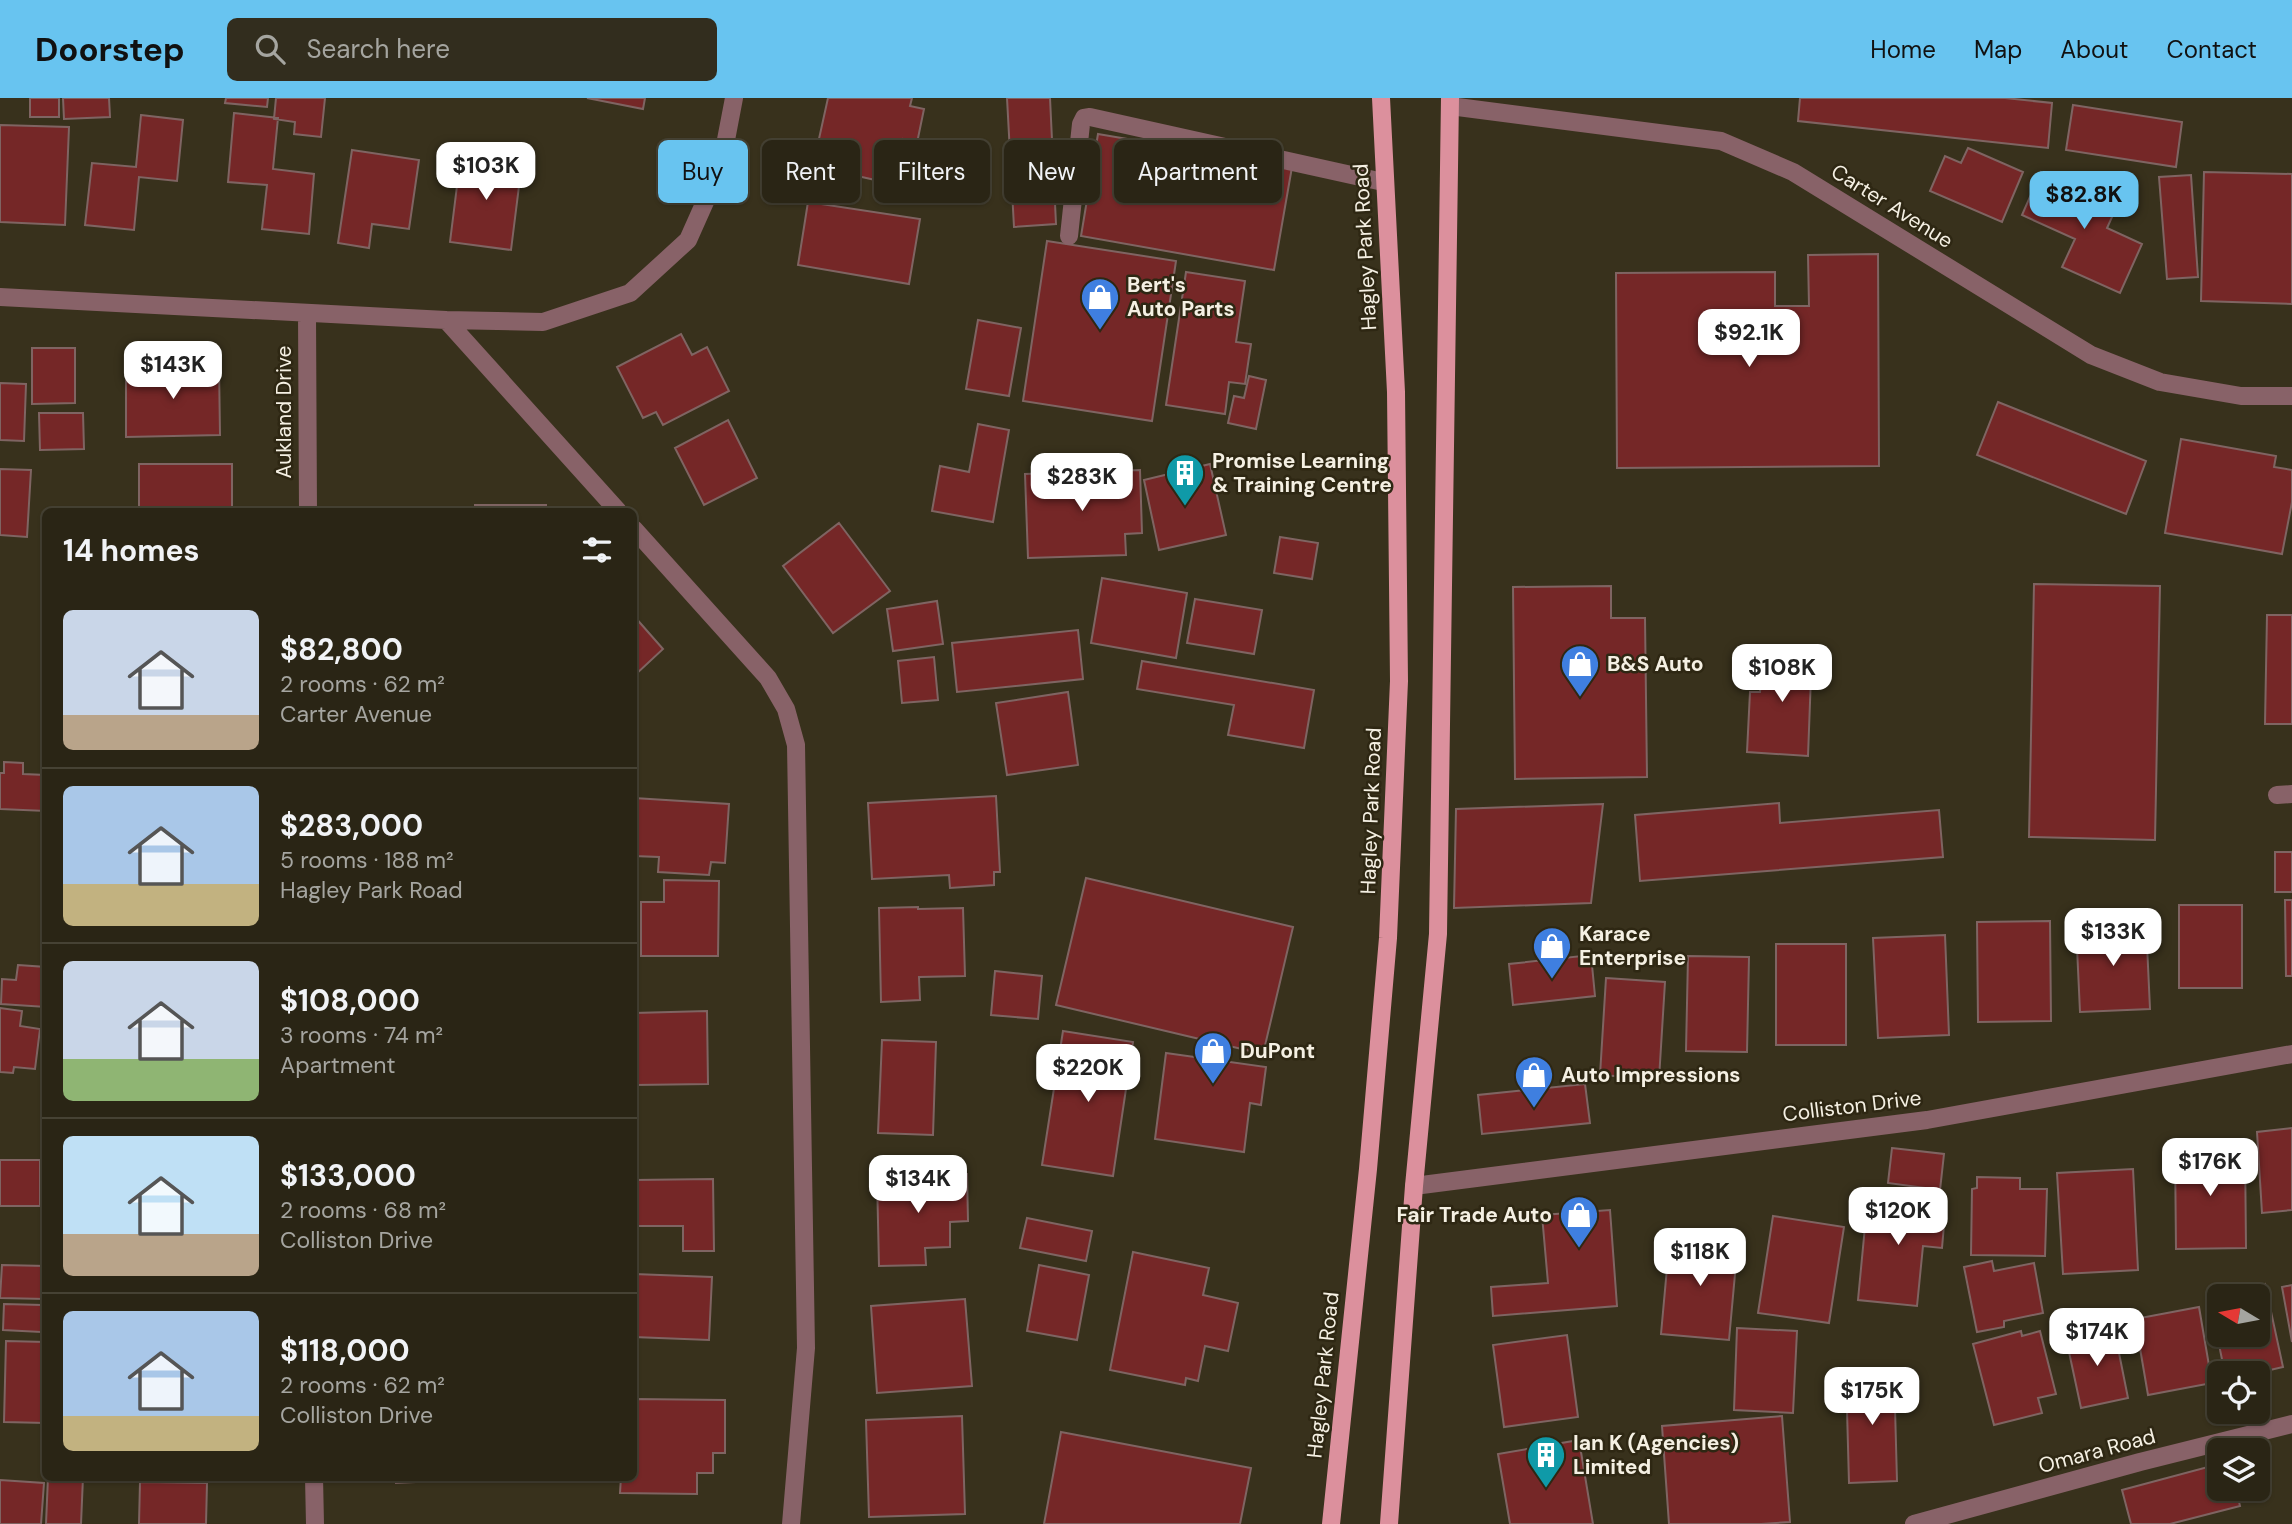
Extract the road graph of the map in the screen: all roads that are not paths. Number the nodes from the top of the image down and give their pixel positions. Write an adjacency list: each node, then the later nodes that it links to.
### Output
1 (734, 98): 8 (street)
2 (1381, 98): 4 (main road, Hagley Park Road)
3 (1450, 102): 9 (street, Carter Avenue); 14 (main road)
4 (1384, 181): 5 (street); 19 (main road, Hagley Park Road)
5 (1069, 236)
6 (0, 297): 7 (street)
7 (307, 313): 8 (street); 10 (street, Aukland Drive)
8 (446, 320): 11 (street)
9 (2292, 396)
10 (308, 508)
11 (615, 508)
12 (637, 532): 18 (street)
13 (2292, 1054): 14 (street, Colliston Drive)
14 (1414, 1186): 20 (main road)
15 (2292, 1424): 21 (street, Omara Road)
16 (314, 1481): 17 (street)
17 (315, 1524)
18 (791, 1524)
19 (1331, 1524)
20 (1389, 1524)
21 (1914, 1524)

